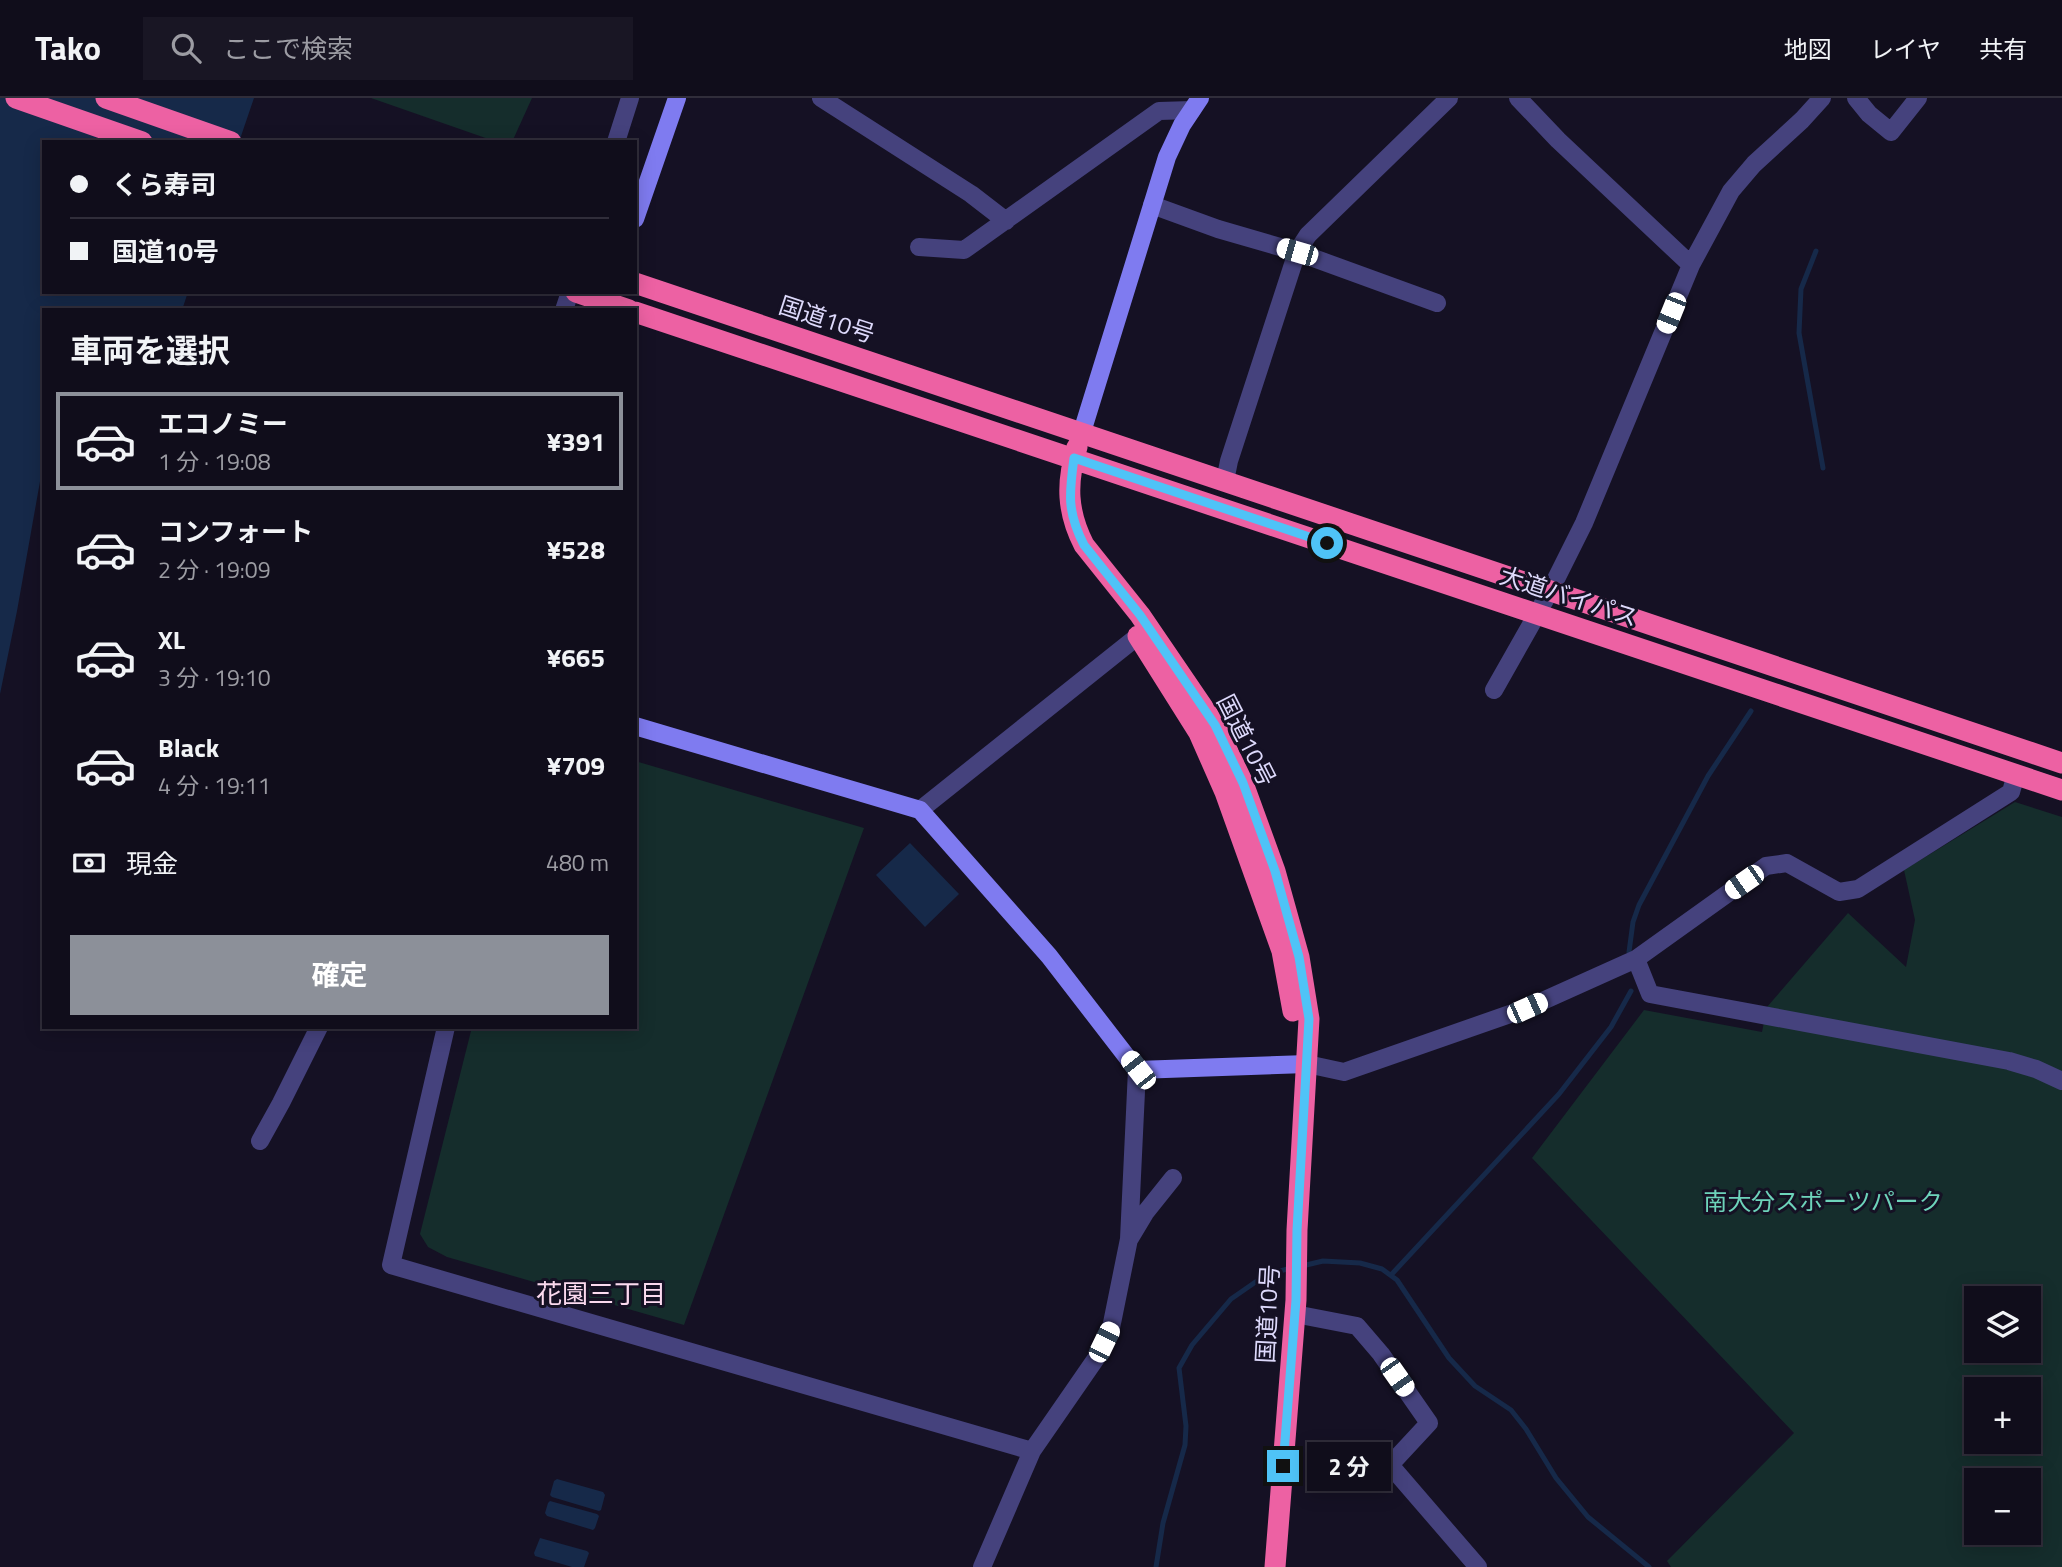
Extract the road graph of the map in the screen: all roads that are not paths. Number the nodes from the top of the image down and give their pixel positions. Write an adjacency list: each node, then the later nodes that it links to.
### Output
1 (16, 98): 12 (highway)
2 (106, 98): 13 (highway)
3 (630, 98): 14 (street)
4 (677, 98): 16 (street)
5 (1449, 98): 19 (street)
6 (1518, 98): 20 (street)
7 (1822, 98): 20 (street)
8 (1856, 98): 9 (street)
9 (1918, 98)
10 (832, 101): 17 (street)
11 (1198, 101): 15 (street); 17 (street)
12 (136, 140)
13 (225, 140)
14 (617, 140)
15 (1152, 205): 19 (street); 26 (street)
16 (637, 213)
17 (1006, 221): 18 (street)
18 (919, 247)
19 (1297, 252): 23 (street); 28 (street)
20 (1691, 265): 29 (street)
21 (637, 284): 26 (highway, 国道10号)
22 (582, 294): 24 (highway)
23 (1437, 303)
24 (623, 308)
25 (637, 313): 27 (highway)
26 (1082, 432): 27 (highway, 国道10号); 28 (highway, 大道バイパス)
27 (1066, 455): 30 (highway, 大道バイパス); 31 (highway, 国道10号); 41 (highway, 国道10号)
28 (1225, 481): 29 (highway, 大道バイパス)
29 (1550, 591): 30 (street); 34 (highway, 大道バイパス)
30 (1538, 613): 32 (street); 35 (highway, 大道バイパス)
31 (1138, 636): 37 (street); 41 (highway, 国道10号)
32 (1494, 690)
33 (637, 727): 37 (street)
34 (2062, 764)
35 (2016, 774): 36 (highway, 大道バイパス); 38 (street)
36 (2062, 790)
37 (920, 810): 42 (street)
38 (1636, 959): 41 (street); 43 (street)
39 (318, 1029): 44 (street)
40 (446, 1029): 48 (street)
41 (1307, 1064): 42 (street); 47 (highway, 国道10号)
42 (1138, 1070): 46 (street)
43 (2062, 1081)
44 (260, 1141)
45 (1173, 1178): 46 (street)
46 (1129, 1239): 48 (street)
47 (1296, 1307): 50 (highway, 国道10号); 51 (street)
48 (1032, 1451): 49 (street)
49 (982, 1567)
50 (1275, 1567)
51 (1478, 1567)

